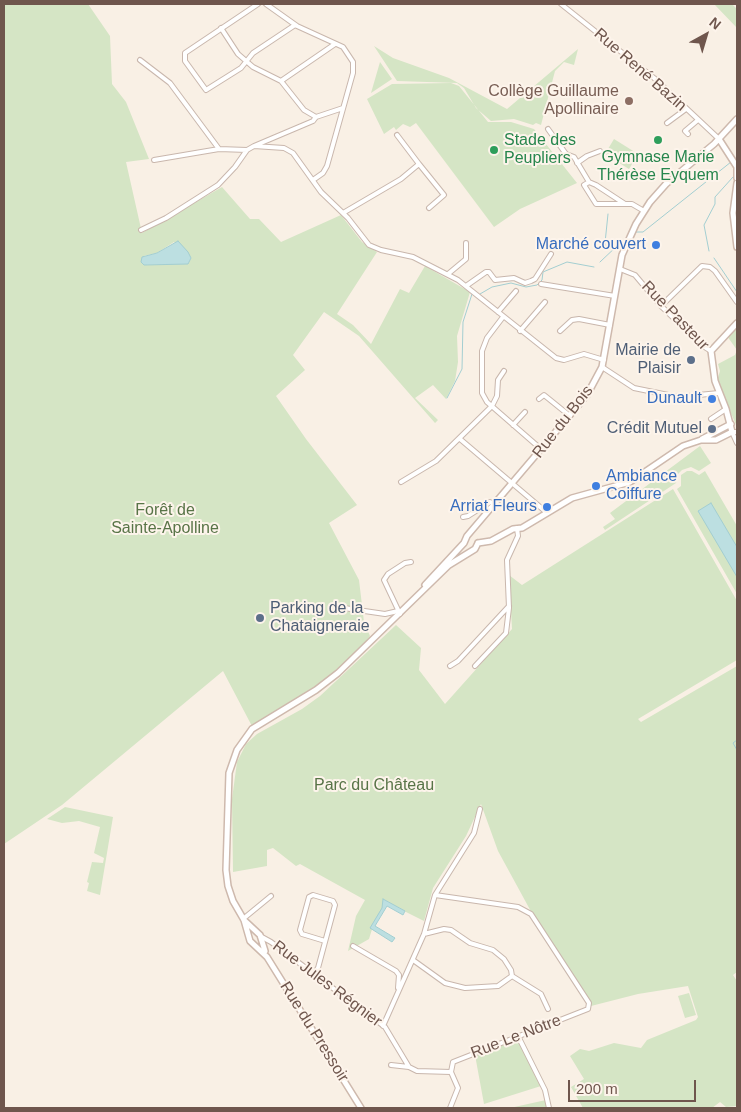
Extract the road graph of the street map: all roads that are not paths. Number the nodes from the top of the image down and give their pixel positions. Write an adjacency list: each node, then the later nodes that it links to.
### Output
1 (258, 4): 5 (street)
2 (266, 4): 4 (street)
3 (561, 4): 11 (street, Rue René Bazin)
4 (295, 25): 6 (street); 8 (street)
5 (221, 28): 8 (street); 8 (street)
6 (335, 44): 9 (street); 10 (street)
7 (140, 60): 21 (street)
8 (246, 61): 9 (street)
9 (281, 81): 12 (street)
10 (344, 108): 12 (street); 29 (street)
11 (686, 109): 14 (street, Rue René Bazin); 15 (street)
12 (316, 117): 20 (street)
13 (737, 119): 19 (street, Rue du Bois)
14 (698, 120): 16 (street); 19 (street, Rue René Bazin)
15 (666, 123)
16 (681, 127)
17 (548, 129): 25 (street)
18 (397, 135): 26 (street)
19 (718, 139): 27 (street); 34 (street, Rue du Bois)
20 (254, 146): 22 (street); 29 (street)
21 (219, 149): 22 (street); 24 (street)
22 (247, 150): 36 (street)
23 (600, 151): 25 (street)
24 (154, 160)
25 (577, 163): 30 (street)
26 (418, 164): 33 (street); 35 (street)
27 (737, 167): 28 (street)
28 (737, 178)
29 (313, 180): 35 (street)
30 (589, 182): 32 (street); 32 (street)
31 (737, 183): 38 (street)
32 (625, 204): 34 (street)
33 (428, 208)
34 (644, 211): 40 (street, Rue du Bois)
35 (343, 213): 41 (street)
36 (142, 230)
37 (466, 243): 41 (street)
38 (737, 247)
39 (551, 254): 43 (street)
40 (620, 269): 45 (street, Rue du Bois); 48 (street, Rue Pasteur)
41 (448, 274): 43 (street)
42 (541, 284): 45 (street)
43 (466, 286): 49 (street)
44 (516, 291): 49 (street)
45 (615, 296): 52 (street, Rue du Bois)
46 (545, 302): 53 (street)
47 (737, 302): 48 (street)
48 (660, 306): 55 (street, Rue Pasteur)
49 (498, 312): 50 (street)
50 (504, 317): 53 (street); 61 (street)
51 (737, 323): 55 (street)
52 (610, 325): 54 (street); 56 (street, Rue du Bois)
53 (520, 331): 56 (street)
54 (560, 331)
55 (711, 351): 59 (street, Rue Pasteur)
56 (604, 360): 57 (street, Rue du Bois)
57 (602, 367): 59 (street); 64 (street, Rue du Bois)
58 (504, 370): 61 (street)
59 (719, 393): 62 (street, Rue Pasteur)
60 (539, 399): 64 (street)
61 (492, 406): 67 (street); 69 (street)
62 (726, 410): 65 (street); 66 (street, Rue Pasteur)
63 (525, 412): 67 (street)
64 (570, 416): 72 (street, Rue du Bois)
65 (711, 419)
66 (730, 424): 68 (street, Rue Pasteur); 70 (street)
67 (513, 425): 72 (street)
68 (734, 432): 70 (street); 71 (street)
69 (460, 440): 73 (street); 74 (street)
70 (700, 440): 76 (street)
71 (737, 443)
72 (541, 449): 74 (street, Rue du Bois)
73 (400, 482)
74 (512, 484): 75 (street, Rue du Bois); 76 (street)
75 (494, 504): 77 (street, Rue du Bois); 79 (street, Rue du Bois)
76 (546, 512): 78 (street)
77 (463, 517)
78 (517, 528): 81 (street); 86 (street)
79 (474, 529): 80 (street, Rue du Bois); 81 (street)
80 (469, 536): 81 (street); 82 (street, Rue du Bois)
81 (476, 540): 83 (street)
82 (464, 543): 83 (street); 85 (street)
83 (471, 549): 85 (street)
84 (411, 562): 88 (street)
85 (411, 602): 88 (street)
86 (509, 606): 89 (street); 90 (street)
87 (344, 608): 88 (street)
88 (399, 612): 94 (street)
89 (450, 666)
90 (475, 666)
91 (480, 809): 92 (street)
92 (435, 895): 96 (street); 108 (street, Rue Le Nôtre)
93 (272, 896): 94 (street)
94 (244, 919): 95 (street)
95 (252, 933): 97 (street); 99 (street)
96 (424, 934): 102 (street); 104 (street)
97 (260, 938): 99 (street); 101 (street, Rue du Pressoir); 103 (street, Rue Jules Régnier)
98 (325, 941): 98 (street); 103 (street)
99 (254, 944): 101 (street, Rue du Pressoir)
100 (353, 946): 105 (street)
101 (267, 957): 112 (street, Rue du Pressoir)
102 (413, 960): 104 (street); 105 (street)
103 (313, 974): 107 (street, Rue Jules Régnier)
104 (512, 976): 106 (street)
105 (397, 992): 107 (street)
106 (548, 1009)
107 (383, 1026): 110 (street, Rue Jules Régnier)
108 (518, 1036): 111 (street, Rue Le Nôtre); 114 (street)
109 (391, 1065): 110 (street)
110 (408, 1067): 111 (street)
111 (451, 1072): 113 (street)
112 (361, 1108)
113 (450, 1108)
114 (549, 1108)

